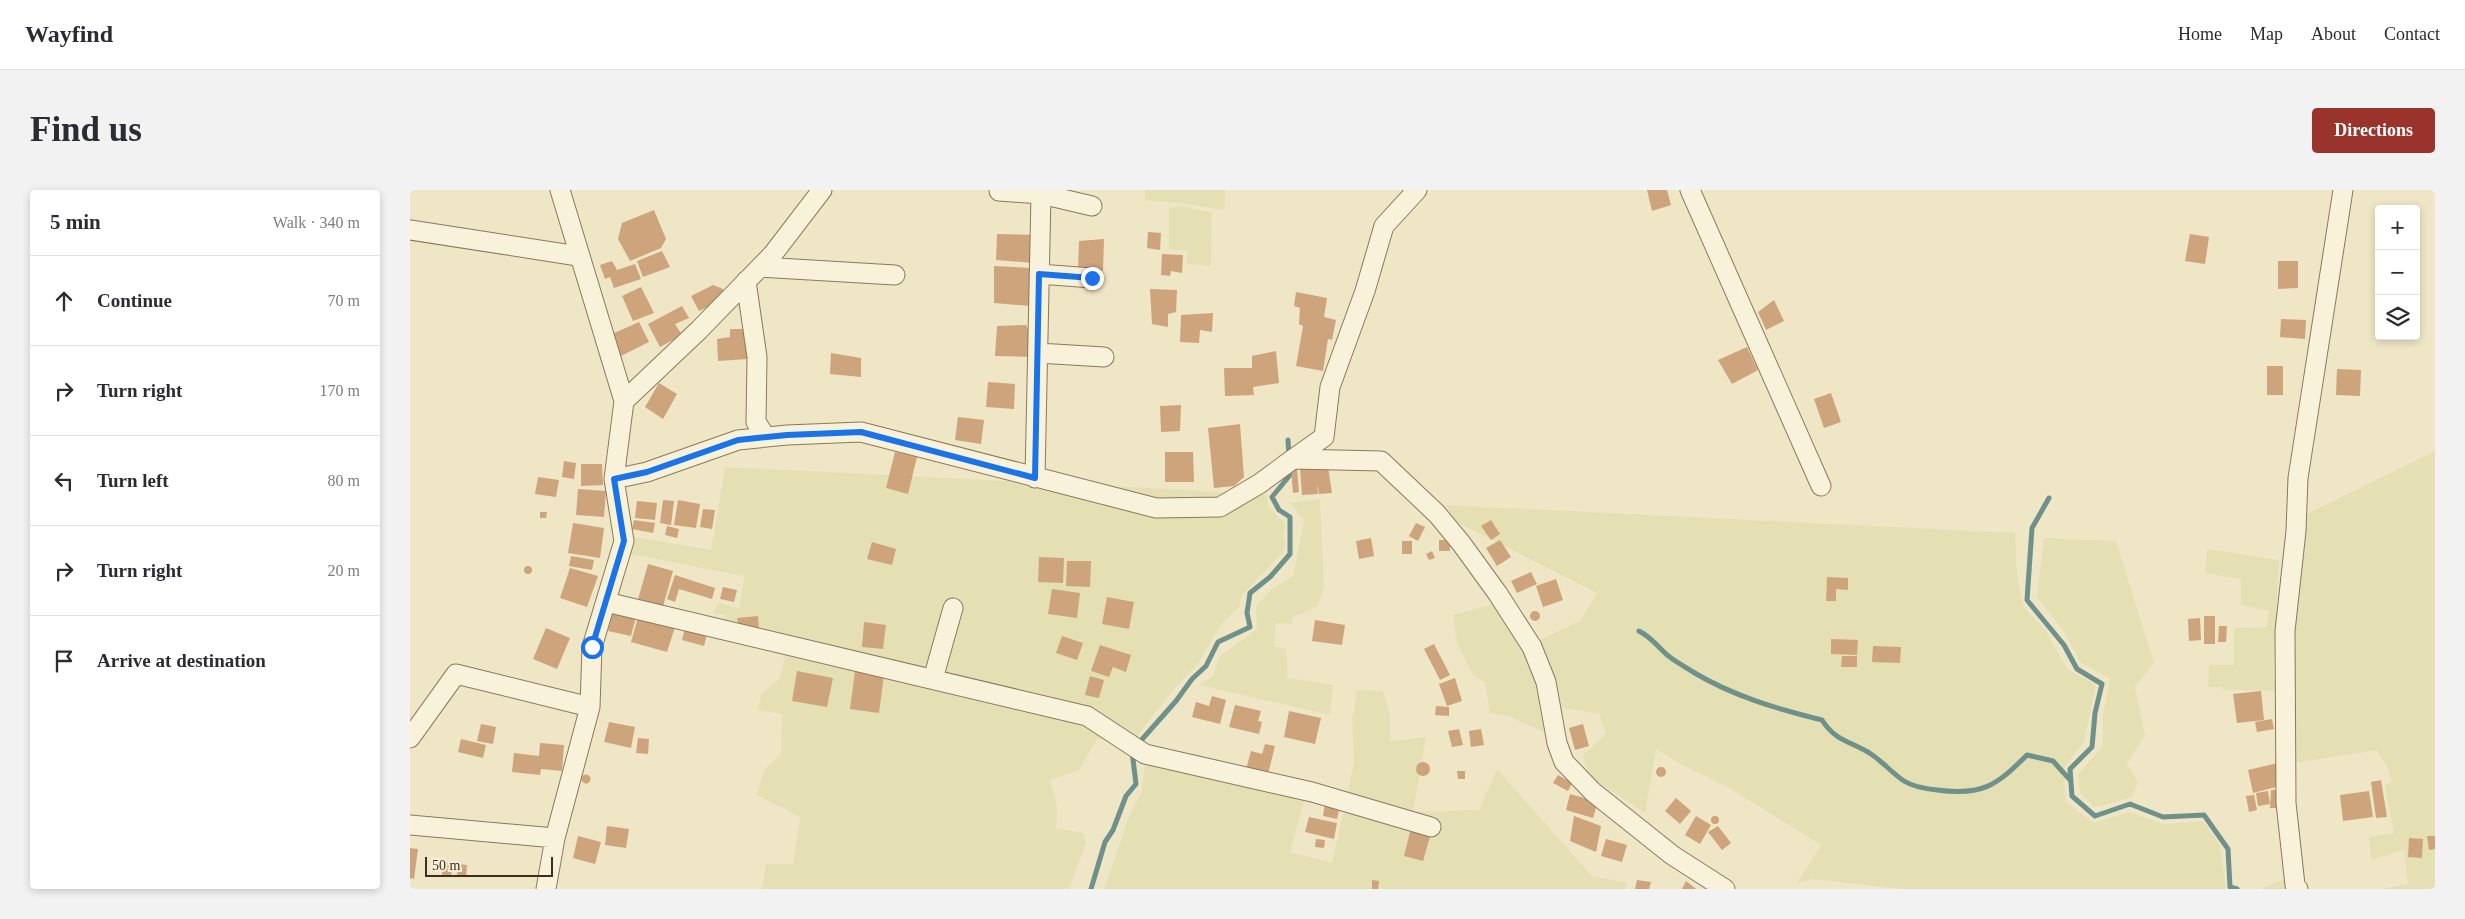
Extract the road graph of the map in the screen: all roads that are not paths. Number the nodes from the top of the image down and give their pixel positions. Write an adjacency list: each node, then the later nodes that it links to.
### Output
1 (560, 190): 10 (street)
2 (822, 190): 11 (street)
3 (1417, 190): 20 (street)
4 (1690, 190): 23 (street)
5 (2343, 190): 34 (street)
6 (999, 191): 7 (street)
7 (1041, 194): 8 (street); 12 (street)
8 (1092, 206)
9 (410, 230): 10 (street)
10 (578, 256): 18 (street)
11 (760, 267): 13 (street); 15 (street)
12 (1039, 274): 14 (street); 16 (street)
13 (895, 275)
14 (1092, 278)
15 (746, 281): 18 (street); 19 (street)
16 (1038, 353): 17 (street); 21 (street)
17 (1104, 357)
18 (624, 401): 22 (street)
19 (766, 437): 21 (street); 22 (street)
20 (1293, 459): 21 (street); 33 (street)
21 (1035, 478)
22 (614, 479): 24 (street)
23 (1821, 486)
24 (606, 602): 26 (street); 27 (street)
25 (953, 608): 26 (street)
26 (933, 679): 30 (street)
27 (590, 708): 28 (street); 31 (street)
28 (410, 738)
29 (410, 825): 31 (street)
30 (1431, 827)
31 (555, 838): 32 (street)
32 (546, 889)
33 (1725, 889)
34 (2298, 889)

